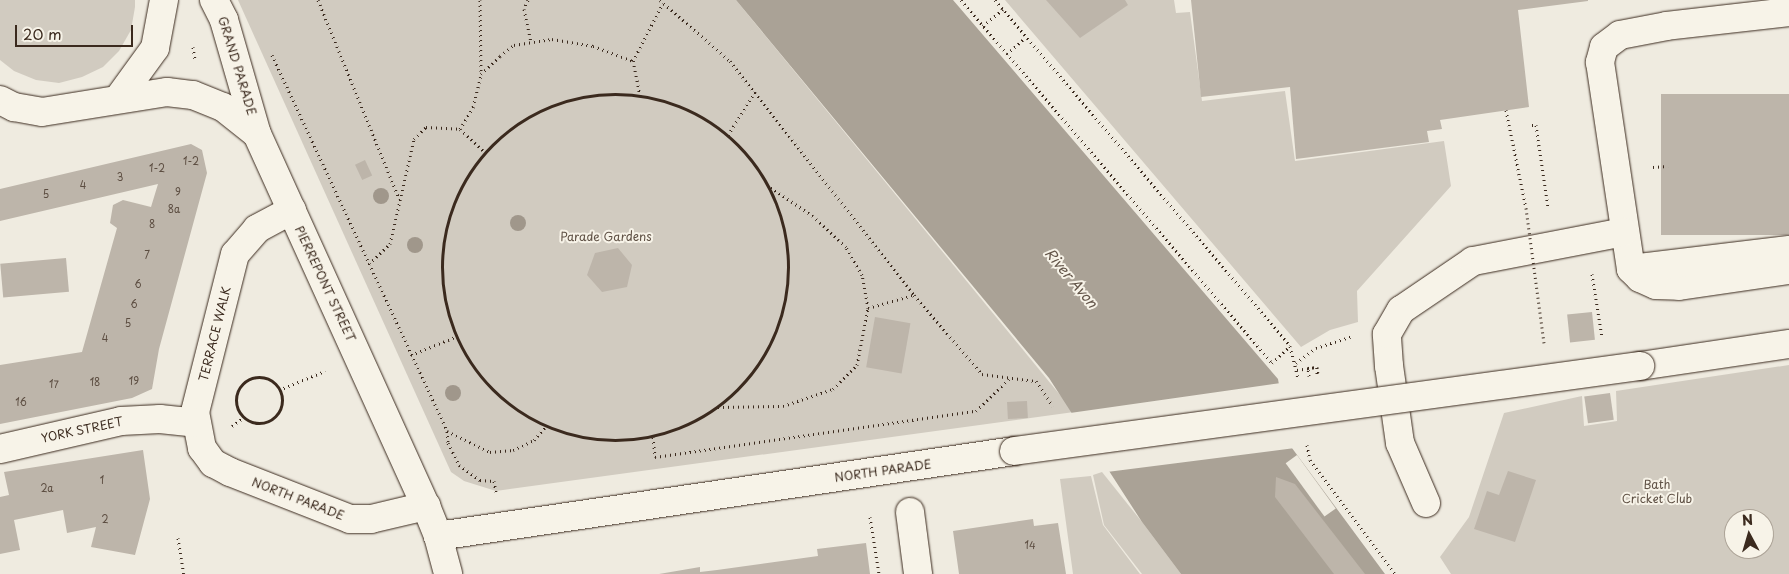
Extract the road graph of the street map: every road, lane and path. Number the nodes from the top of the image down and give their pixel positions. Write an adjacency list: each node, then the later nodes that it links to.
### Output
1 (164, 0): 20 (street)
2 (214, 0): 25 (street, GRAND PARADE)
3 (318, 0): 31 (path)
4 (480, 0): 17 (path)
5 (528, 0): 13 (path)
6 (961, 0): 11 (path)
7 (995, 0): 9 (path)
8 (662, 1): 16 (path); 18 (path)
9 (1003, 9): 11 (path); 12 (path)
10 (1789, 12): 34 (street)
11 (984, 26): 15 (path)
12 (1026, 38): 15 (path); 45 (path)
13 (531, 42): 16 (path); 17 (path)
14 (271, 53): 36 (path)
15 (1007, 54): 45 (path)
16 (633, 61): 19 (path)
17 (481, 74): 24 (path)
18 (755, 92): 26 (path); 39 (path)
19 (640, 96): 26 (path); 27 (path)
20 (118, 99): 21 (street, PIERREPONT STREET); 25 (street, PIERREPONT STREET)
21 (0, 100)
22 (1506, 110): 47 (path, bridge)
23 (1532, 126): 32 (path)
24 (460, 129): 27 (path); 31 (path)
25 (257, 134): 33 (street, PIERREPONT STREET)
26 (728, 135): 30 (path)
27 (485, 152): 42 (path)
28 (1668, 166): 29 (path)
29 (1653, 167)
30 (768, 186): 40 (path); 57 (path)
31 (399, 198): 36 (path)
32 (1548, 207)
33 (292, 210): 59 (street, TERRACE WALK); 69 (street, PIERREPONT STREET)
34 (1623, 232): 37 (street); 68 (street)
35 (1789, 250): 37 (street)
36 (369, 264): 48 (path)
37 (1631, 268): 38 (street)
38 (1789, 270)
39 (914, 294): 40 (path); 53 (path)
40 (868, 308): 57 (path)
41 (1598, 308): 46 (path)
42 (455, 337): 48 (path); 60 (path)
43 (1348, 337): 49 (path)
44 (1789, 344): 72 (street, NORTH PARADE, bridge)
45 (1290, 346): 49 (path)
46 (1603, 347)
47 (1545, 349)
48 (411, 355): 62 (path)
49 (1296, 363): 50 (path)
50 (1297, 370): 52 (path); 54 (path)
51 (325, 371): 55 (path)
52 (1313, 376)
53 (1010, 378): 56 (path); 63 (path)
54 (1300, 388)
55 (279, 390): 58 (path); 58 (path)
56 (1053, 406)
57 (717, 407): 63 (path)
58 (243, 418): 61 (path)
59 (196, 423): 65 (street, YORK STREET); 66 (street, TERRACE WALK)
60 (546, 426): 62 (path); 63 (path)
61 (230, 428)
62 (447, 431): 67 (path)
63 (653, 436)
64 (1307, 442): 78 (path)
65 (0, 449)
66 (230, 472): 69 (street, NORTH PARADE)
67 (494, 481)
68 (1426, 503)
69 (426, 506): 72 (street, PIERREPONT STREET)
70 (910, 512): 77 (street)
71 (870, 517): 76 (path)
72 (438, 536): 75 (street, PIERREPONT STREET)
73 (178, 538): 74 (path)
74 (184, 574)
75 (448, 574)
76 (879, 574)
77 (918, 574)
78 (1395, 574)

